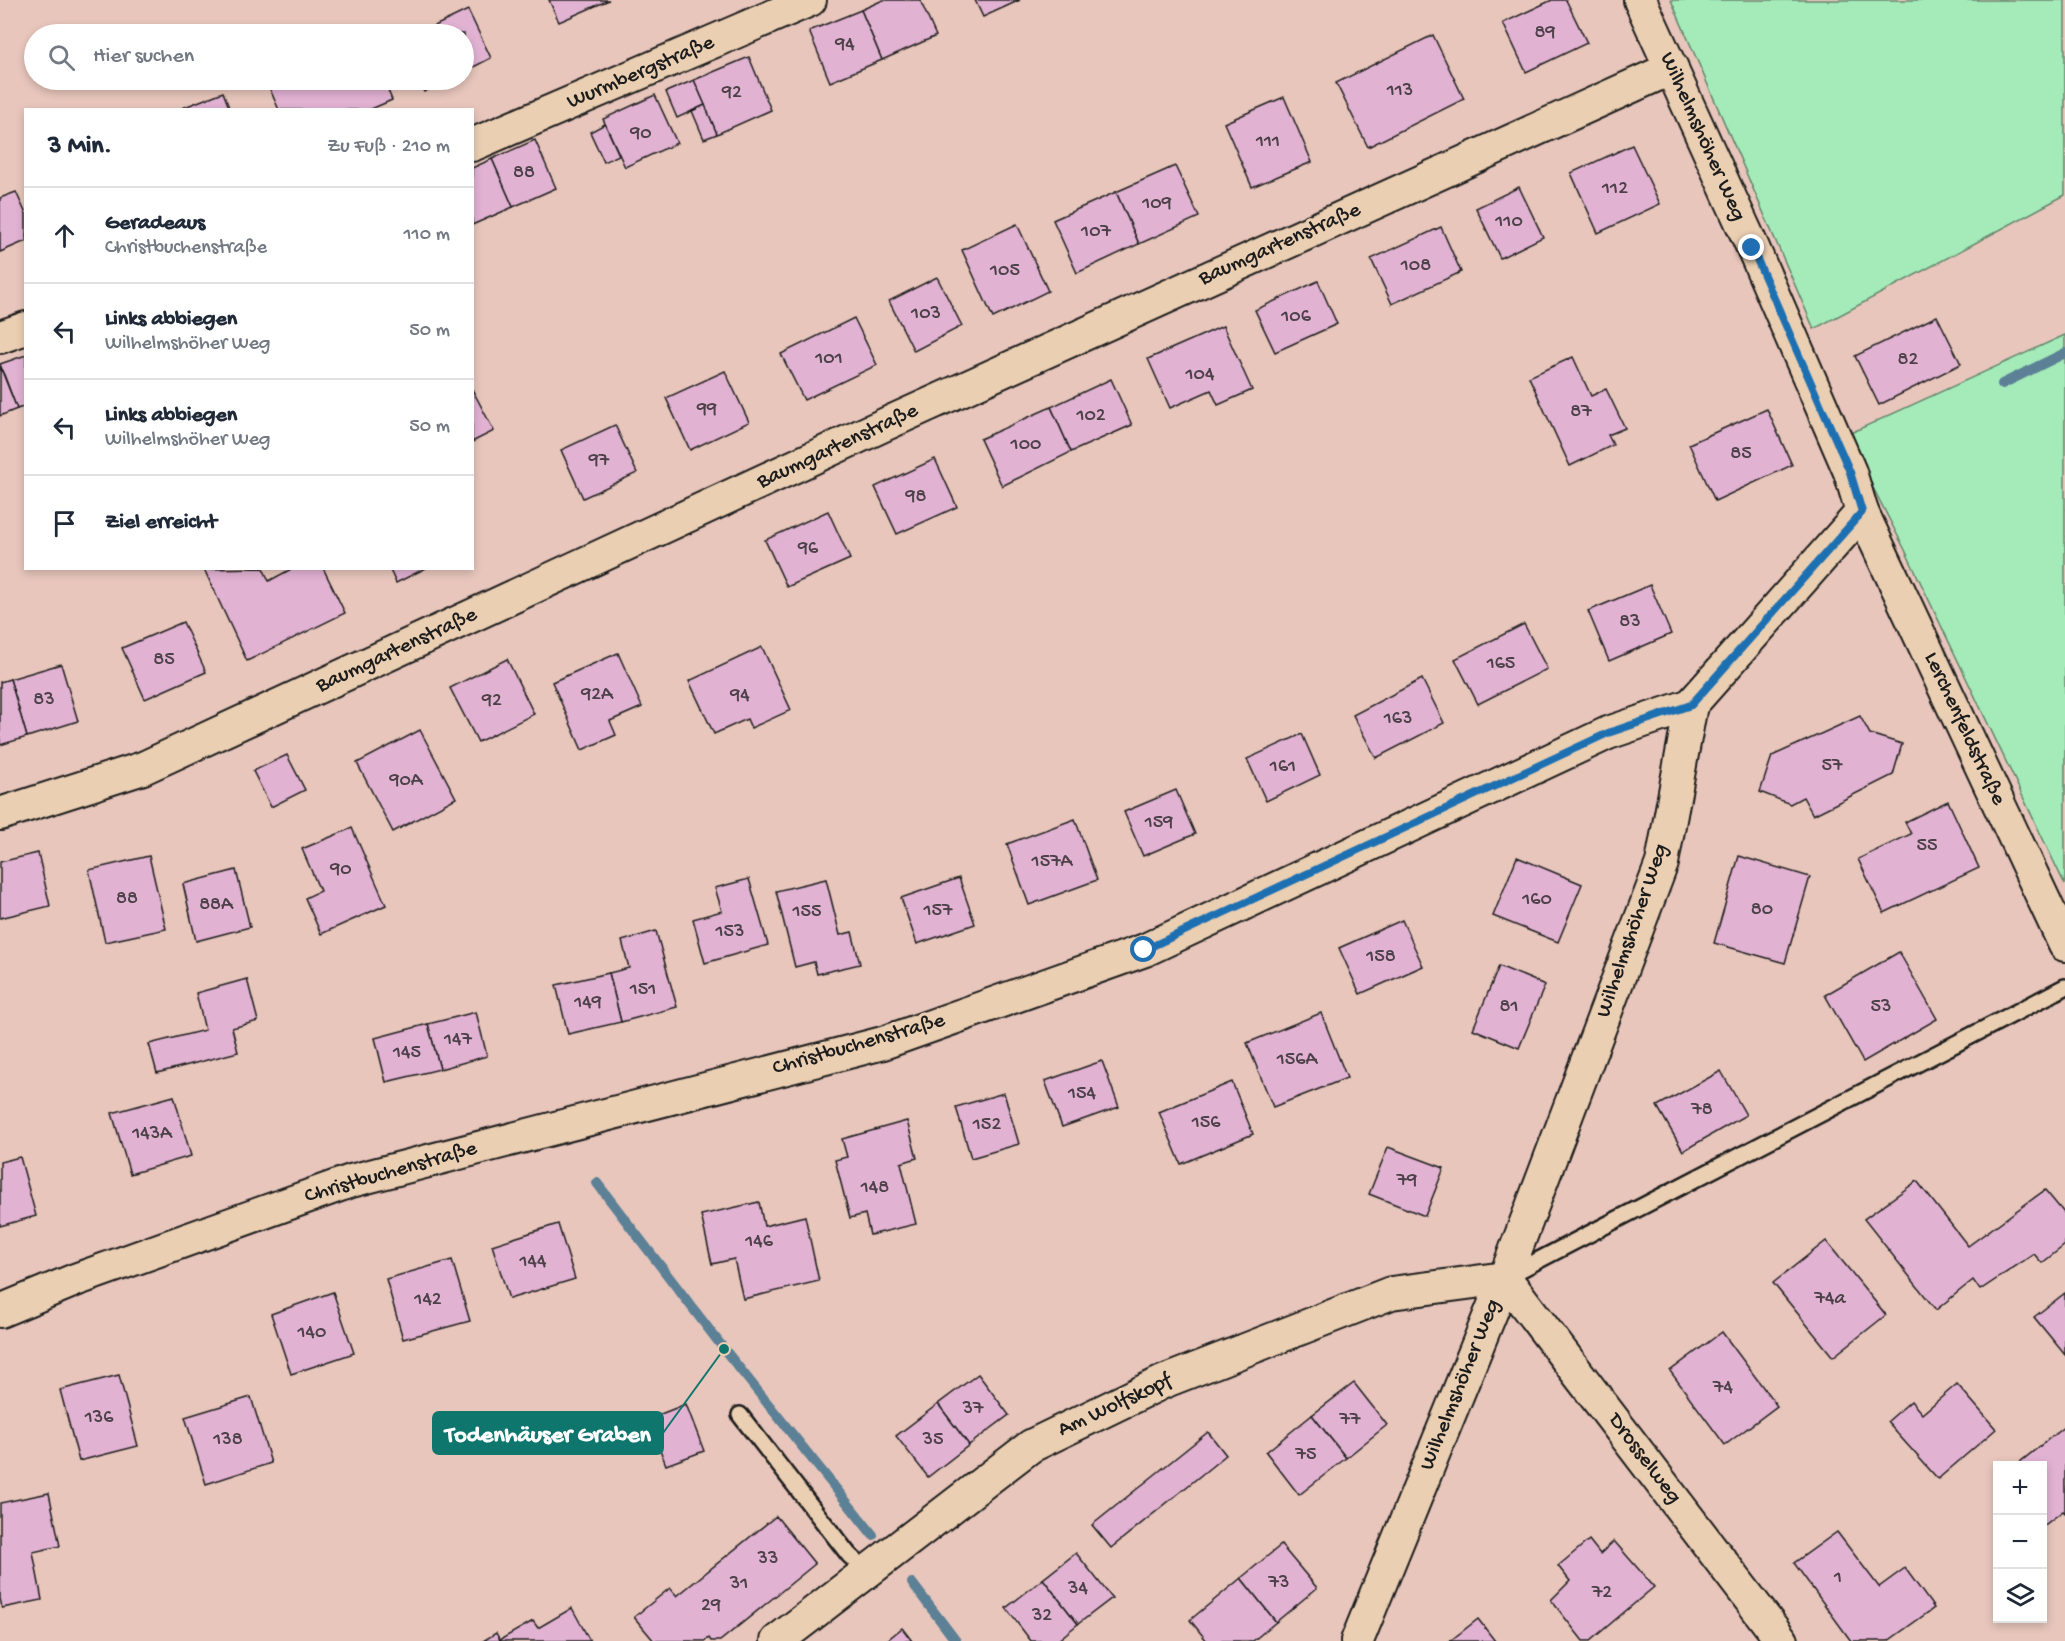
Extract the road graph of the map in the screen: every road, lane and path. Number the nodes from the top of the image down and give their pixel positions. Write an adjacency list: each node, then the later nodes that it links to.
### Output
1 (810, 0): 4 (street, Wurmbergstraße)
2 (1640, 0): 3 (street, Wilhelmshöher Weg)
3 (1672, 68): 7 (street, Wilhelmshöher Weg); 9 (street, Baumgartenstraße)
4 (474, 144)
5 (24, 329): 6 (street)
6 (0, 337)
7 (1862, 512): 8 (street); 10 (street, Lerchenfeldstraße)
8 (1691, 705): 12 (street, Wilhelmshöher Weg); 13 (street, Christbuchenstraße)
9 (0, 814)
10 (2065, 945)
11 (2065, 987): 12 (lane)
12 (1505, 1278): 15 (street, Am Wolfskopf); 17 (street, Wilhelmshöher Weg); 18 (street, Drosselweg)
13 (0, 1311)
14 (740, 1415): 15 (lane)
15 (868, 1573): 16 (street, Am Wolfskopf)
16 (777, 1641)
17 (1357, 1641)
18 (1782, 1641)

